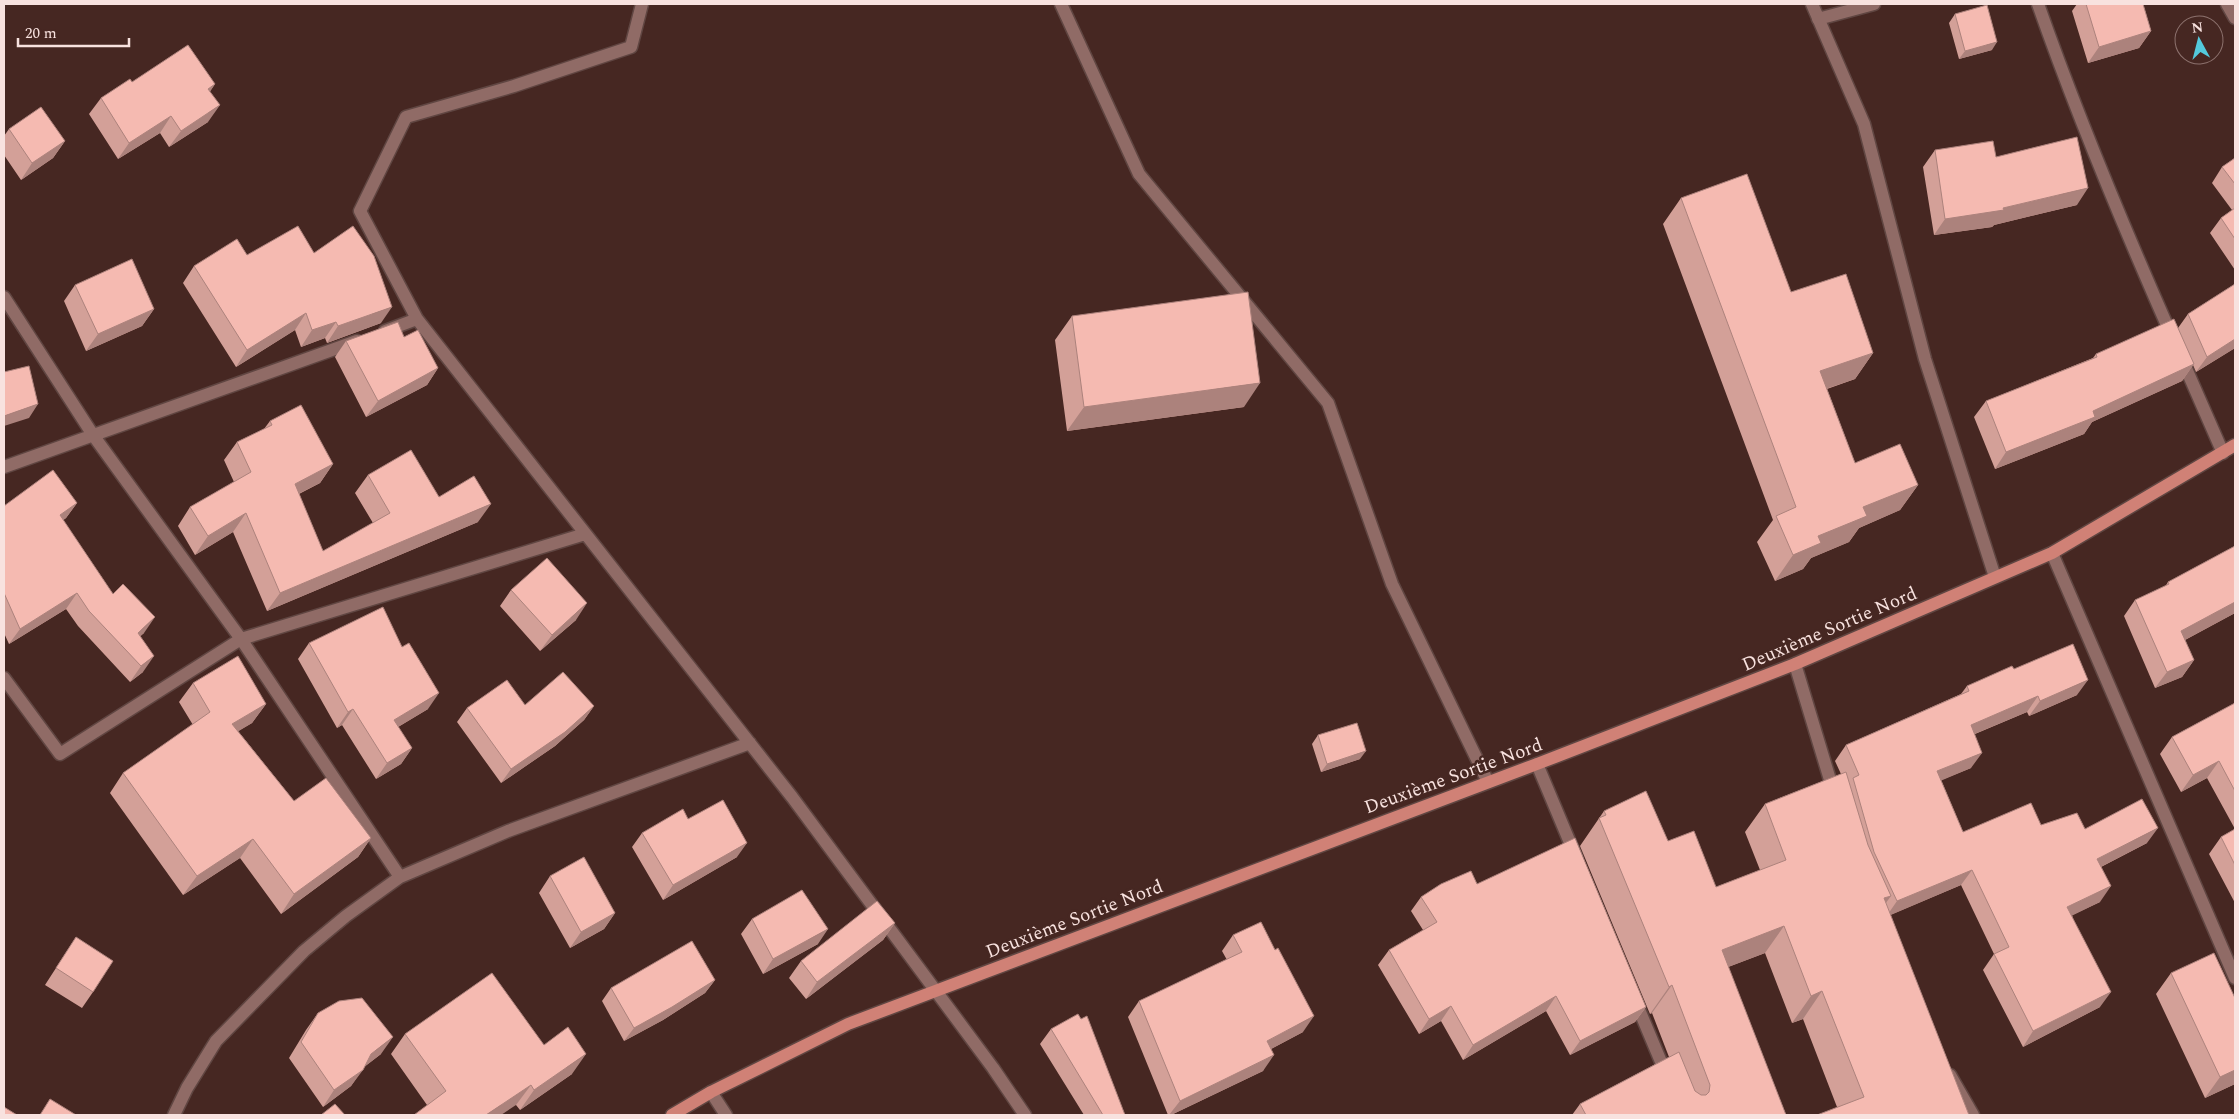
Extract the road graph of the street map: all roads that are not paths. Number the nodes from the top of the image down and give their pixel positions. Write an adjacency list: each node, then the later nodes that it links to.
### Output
1 (642, 4): 10 (street)
2 (1061, 4): 23 (street)
3 (1812, 4): 8 (street)
4 (1874, 4): 8 (street)
5 (2038, 4): 13 (street)
6 (2227, 4): 7 (street)
7 (2235, 18)
8 (1818, 19): 17 (street)
9 (4, 298): 11 (street)
10 (417, 320): 11 (street); 15 (street)
11 (93, 435): 14 (street); 18 (street)
12 (2235, 445): 13 (main road, Deuxième Sortie Nord)
13 (2223, 453): 16 (main road, Deuxième Sortie Nord)
14 (4, 467)
15 (585, 534): 18 (street); 21 (street)
16 (2052, 553): 17 (main road, Deuxième Sortie Nord); 27 (street)
17 (1995, 577): 19 (main road, Deuxième Sortie Nord)
18 (241, 639): 20 (street); 26 (street)
19 (1795, 664): 22 (main road, Deuxième Sortie Nord); 24 (street)
20 (4, 678)
21 (750, 743): 26 (street); 29 (street)
22 (1537, 764): 23 (main road, Deuxième Sortie Nord); 25 (street)
23 (1488, 782): 29 (main road, Deuxième Sortie Nord)
24 (1837, 804)
25 (1582, 872)
26 (400, 876): 33 (street)
27 (2235, 978)
28 (1631, 989): 31 (street)
29 (934, 991): 32 (main road, Deuxième Sortie Nord); 36 (street)
30 (1944, 1064): 37 (street)
31 (1672, 1088)
32 (711, 1092): 34 (main road, Deuxième Sortie Nord); 35 (street)
33 (174, 1115)
34 (672, 1115)
35 (726, 1115)
36 (1025, 1115)
37 (1973, 1115)

